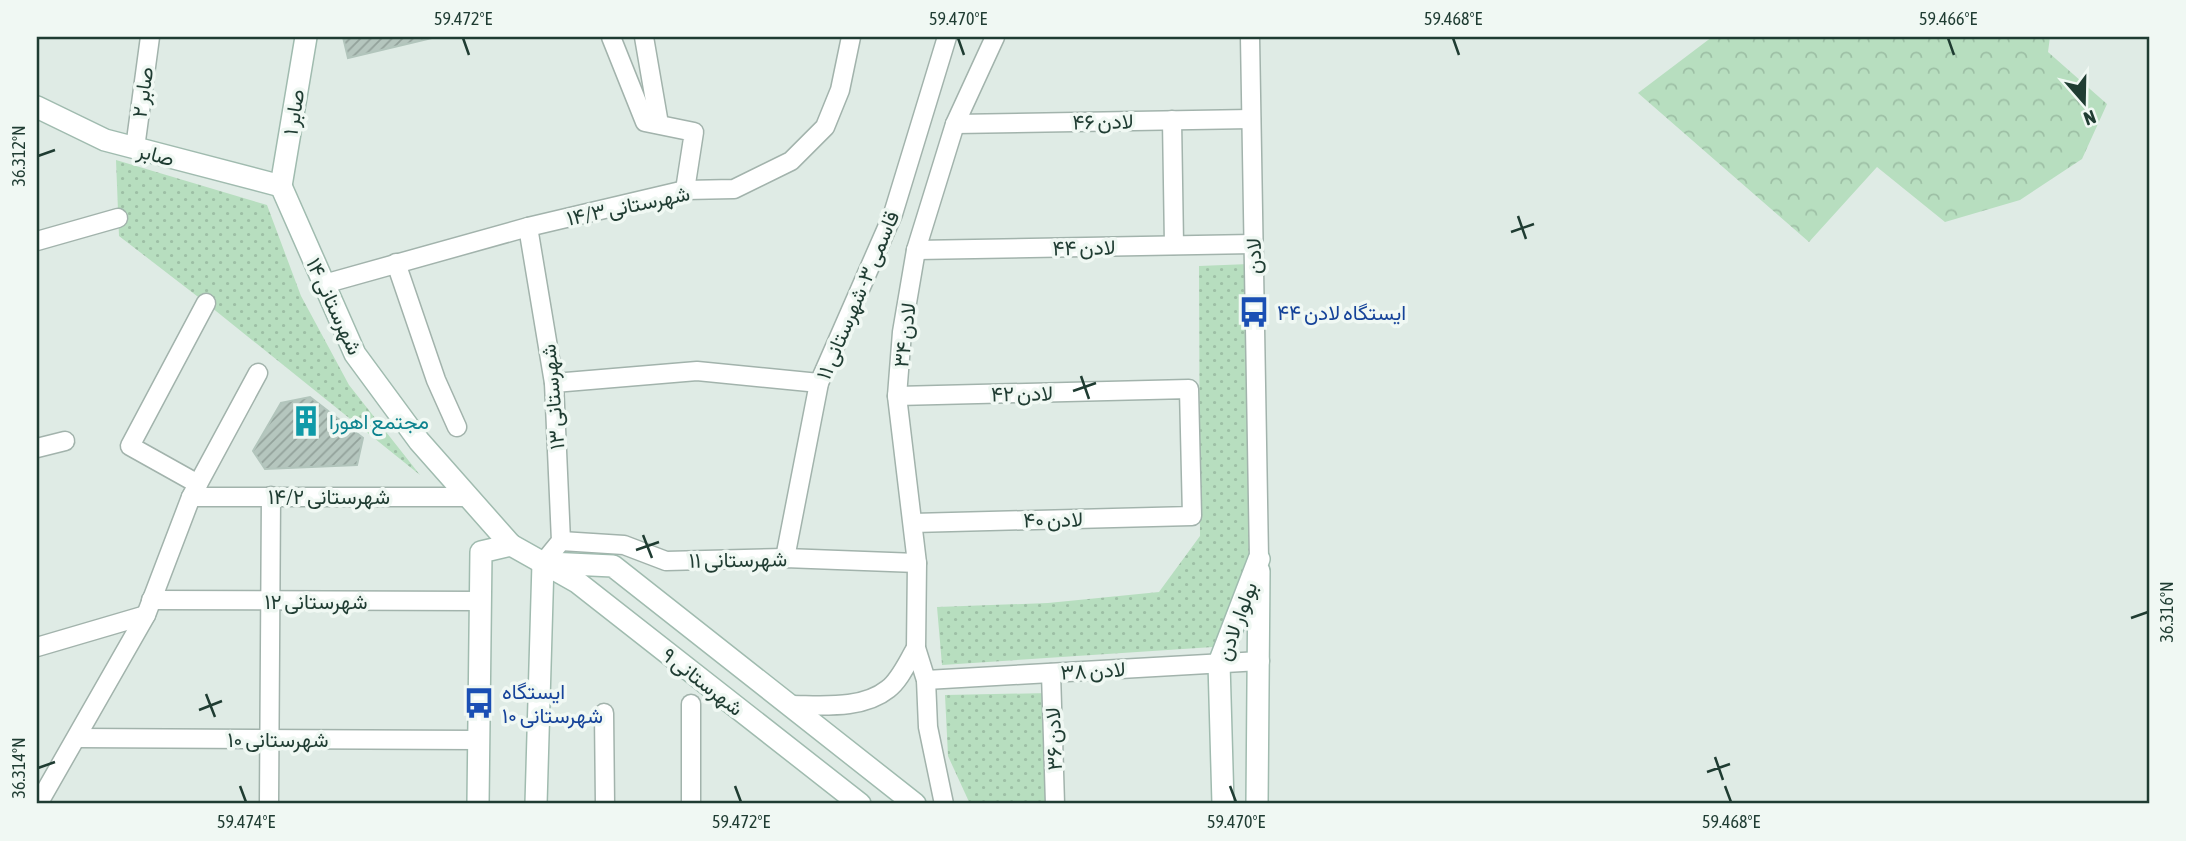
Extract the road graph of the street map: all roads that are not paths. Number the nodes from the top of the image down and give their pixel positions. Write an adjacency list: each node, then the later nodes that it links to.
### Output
1 (150, 37): 14 (street, صابر ۲)
2 (306, 37): 15 (street, صابر ۱)
3 (611, 37): 12 (street)
4 (644, 37): 12 (street)
5 (852, 37): 16 (street, شهرستانی ۱۴/۳)
6 (947, 37): 28 (street, قاسمی ۳- شهرستانی ۱۱)
7 (995, 37): 13 (street, لادن ۳۴)
8 (1250, 37): 10 (street, لادن)
9 (37, 107): 14 (street, صابر)
10 (1251, 119): 11 (street, لادن ۴۶); 20 (street, لادن)
11 (1172, 120): 13 (street, لادن ۴۶); 21 (street)
12 (659, 124): 16 (street)
13 (955, 124): 22 (street, لادن ۳۴)
14 (135, 148): 15 (street, صابر)
15 (281, 186): 24 (street, شهرستانی ۱۴)
16 (685, 190): 18 (street, شهرستانی ۱۴/۳)
17 (118, 218): 19 (street)
18 (528, 226): 23 (street, شهرستانی ۱۴/۳); 27 (street, شهرستانی ۱۳)
19 (37, 241)
20 (1253, 244): 21 (street, لادن ۴۴); 41 (street, لادن)
21 (1174, 245): 22 (street, لادن ۴۴)
22 (916, 250): 29 (street, لادن ۳۴)
23 (396, 263): 24 (street, شهرستانی ۱۴/۳); 30 (street)
24 (324, 284): 35 (street, شهرستانی ۱۴)
25 (206, 303): 33 (street)
26 (258, 373): 33 (street)
27 (554, 383): 28 (street); 38 (street, شهرستانی ۱۳)
28 (819, 383): 40 (street, قاسمی ۳- شهرستانی ۱۱)
29 (897, 396): 36 (street, لادن ۴۲); 37 (street, لادن ۳۴)
30 (457, 426)
31 (65, 441): 32 (street)
32 (37, 448)
33 (195, 491): 34 (street, شهرستانی ۱۴/۲); 46 (street)
34 (271, 496): 35 (street, شهرستانی ۱۴/۲); 44 (street)
35 (466, 497): 39 (street, شهرستانی ۱۴)
36 (1192, 516): 37 (street, لادن ۴۰)
37 (913, 523): 43 (street, لادن ۳۴)
38 (561, 541): 40 (street, شهرستانی ۱۱); 42 (street)
39 (511, 545): 42 (street, شهرستانی ۹); 45 (street)
40 (786, 558): 43 (street, شهرستانی ۱۱)
41 (1259, 559): 49 (street, بولوار لادن); 50 (street, بولوار لادن)
42 (543, 563): 54 (street); 62 (street); 65 (street, شهرستانی ۹)
43 (918, 563): 48 (street, لادن ۳۴)
44 (270, 600): 45 (street, شهرستانی ۱۲); 46 (street, شهرستانی ۱۲); 57 (street)
45 (480, 601): 58 (street)
46 (149, 607): 47 (street, شهرستانی ۱۲); 56 (street)
47 (37, 647)
48 (916, 648): 52 (street); 54 (street)
49 (1260, 662): 50 (street, لادن ۳۸); 70 (street, بولوار لادن)
50 (1219, 663): 51 (street, لادن ۳۸); 69 (street, بولوار لادن)
51 (1051, 673): 52 (street, لادن ۳۸); 68 (street, لادن ۳۶)
52 (926, 680): 67 (street)
53 (691, 704): 64 (street)
54 (790, 705): 66 (street)
55 (604, 713): 63 (street)
56 (78, 738): 57 (street, شهرستانی ۱۰); 59 (street)
57 (269, 739): 58 (street, شهرستانی ۱۰); 60 (street)
58 (478, 740): 61 (street)
59 (38, 804)
60 (269, 804)
61 (478, 804)
62 (536, 804)
63 (605, 804)
64 (691, 804)
65 (860, 804)
66 (915, 804)
67 (944, 804)
68 (1055, 804)
69 (1223, 804)
70 (1257, 804)

